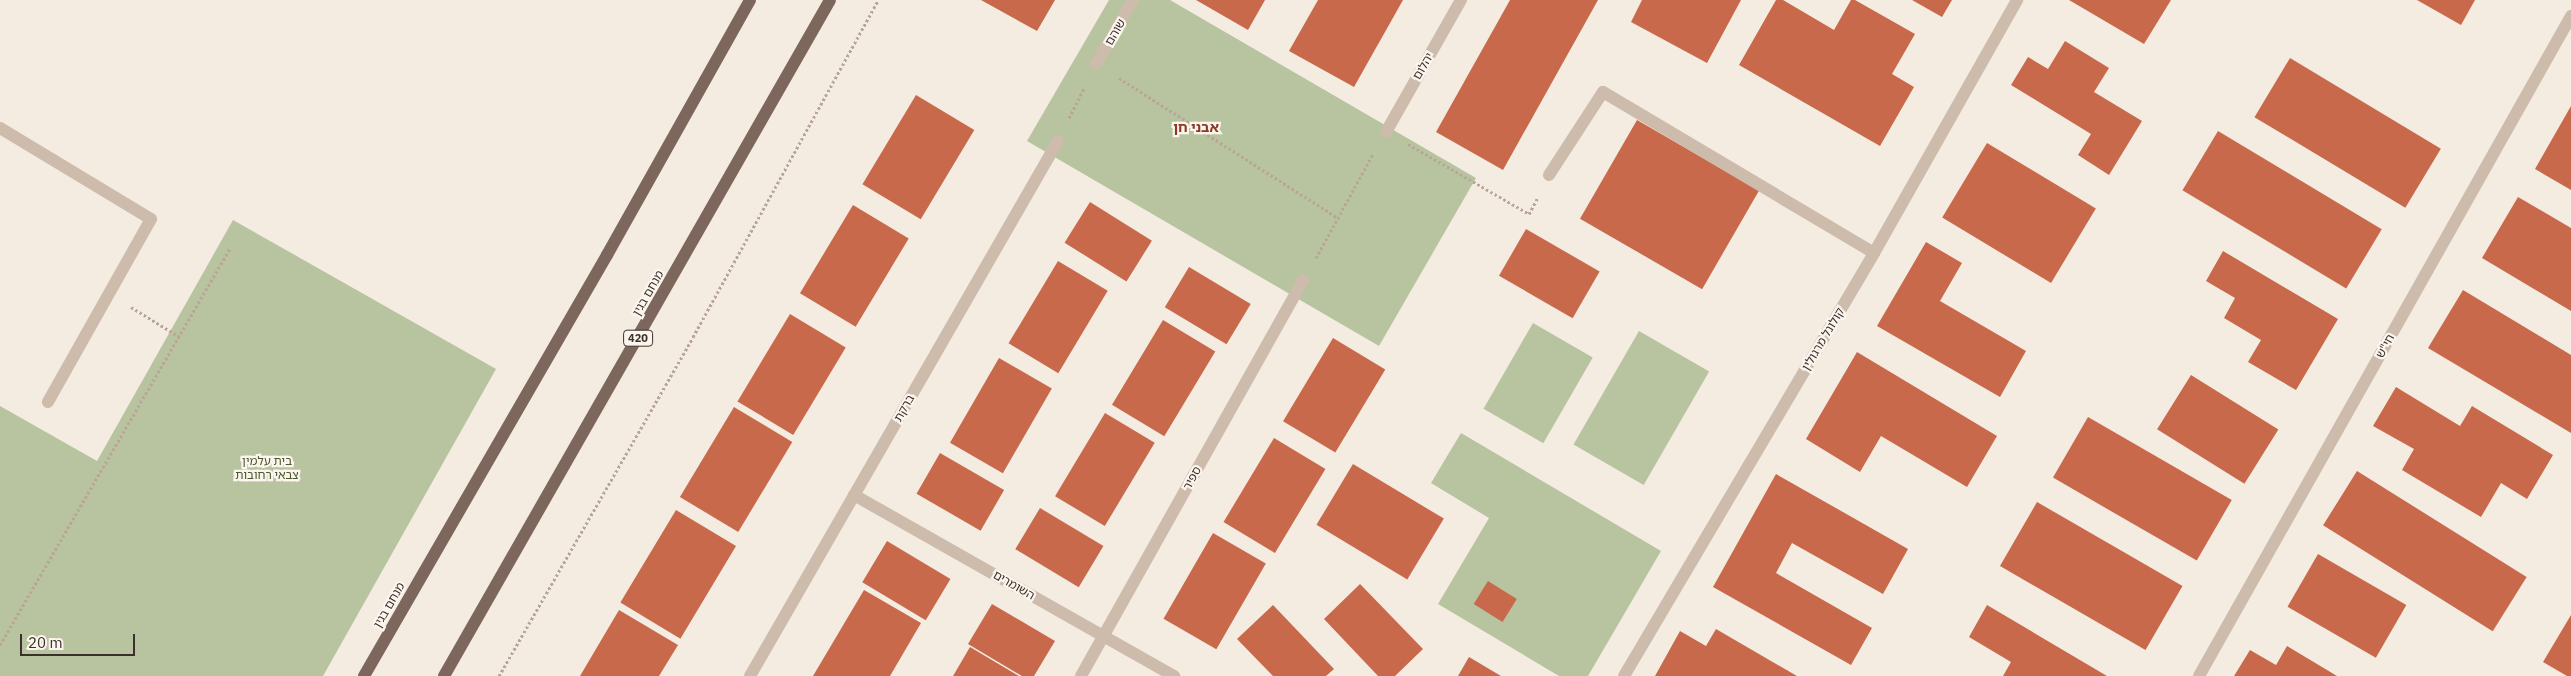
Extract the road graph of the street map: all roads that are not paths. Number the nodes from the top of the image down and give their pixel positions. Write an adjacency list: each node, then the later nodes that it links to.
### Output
1 (750, 0): 17 (main road, מנחם בגין)
2 (830, 0): 18 (main road, מנחם בגין / 420)
3 (1133, 0): 7 (street, שוהם)
4 (1461, 0): 9 (street, יהלום)
5 (2017, 0): 12 (street, קולונל מרגולין)
6 (2571, 16): 23 (street, חי"ש)
7 (1096, 64)
8 (0, 128): 14 (street)
9 (1386, 132)
10 (1058, 141): 15 (street, ברקת)
11 (1549, 175): 12 (street)
12 (1874, 253): 22 (street, קולונל מרגולין)
13 (1303, 280): 16 (street, ספיר)
14 (48, 402)
15 (854, 494): 16 (street, השומרים); 19 (street, ברקת)
16 (1104, 636): 20 (street, ספיר); 21 (street, השומרים)
17 (364, 676)
18 (444, 676)
19 (750, 676)
20 (1081, 676)
21 (1174, 676)
22 (1624, 676)
23 (2199, 676)

